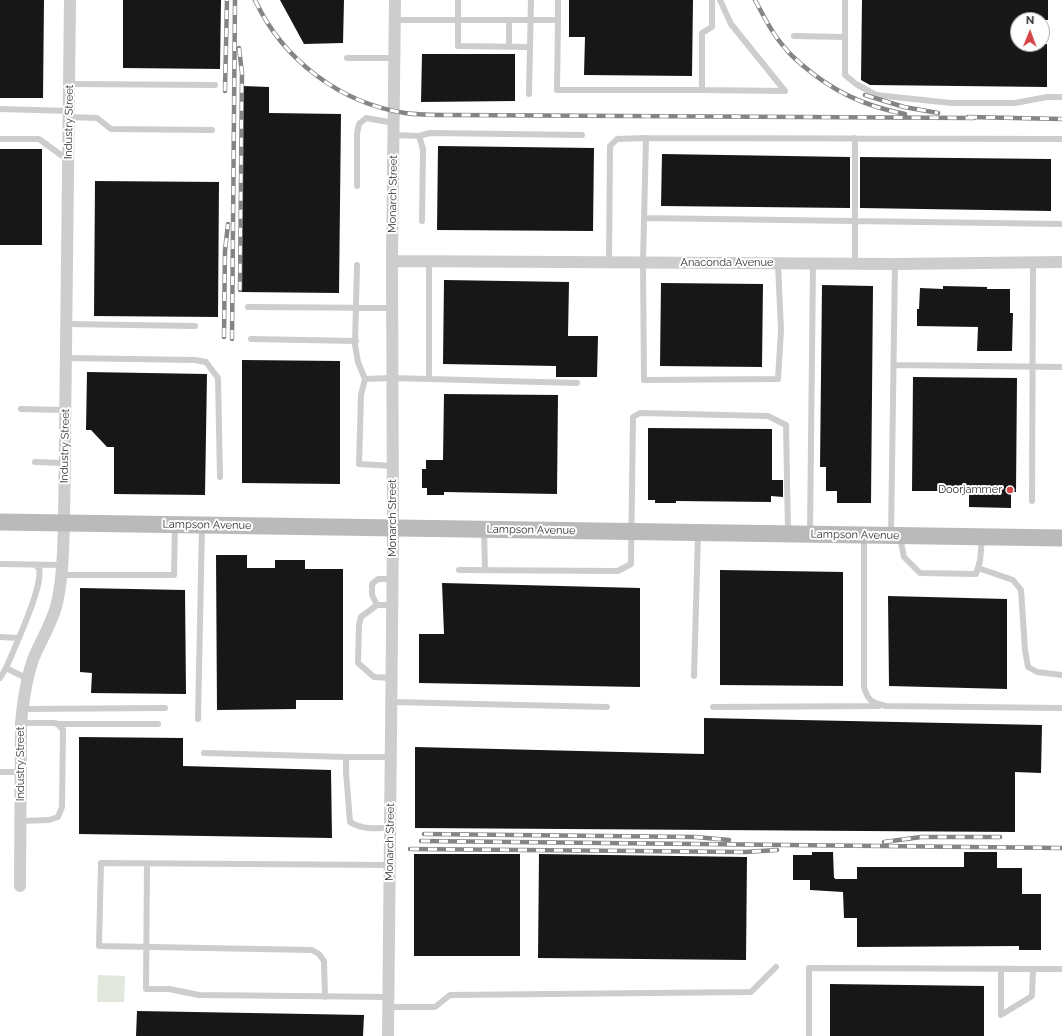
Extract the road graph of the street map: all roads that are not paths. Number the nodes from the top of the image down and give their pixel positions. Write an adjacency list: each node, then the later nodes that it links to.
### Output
1 (70, 0): 20 (street, Industry Street)
2 (395, 0): 9 (street, Monarch Street)
3 (458, 0): 10 (lane)
4 (531, 0): 12 (lane)
5 (558, 0): 13 (lane)
6 (712, 0): 22 (lane)
7 (720, 0): 22 (lane)
8 (845, 0): 15 (lane)
9 (394, 20): 10 (lane); 19 (street, Monarch Street)
10 (458, 20): 11 (lane); 16 (lane)
11 (509, 20): 12 (lane); 16 (lane)
12 (530, 20): 13 (lane); 17 (lane)
13 (558, 20): 22 (lane)
14 (794, 36): 15 (lane)
15 (844, 37): 24 (lane)
16 (509, 47): 17 (lane)
17 (530, 47): 23 (lane)
18 (347, 58): 19 (lane)
19 (394, 58): 27 (street, Monarch Street)
20 (69, 84): 21 (lane); 26 (street, Industry Street)
21 (215, 85)
22 (702, 90)
23 (529, 94)
24 (1062, 97)
25 (0, 109): 26 (lane)
26 (69, 114): 28 (lane); 35 (street, Industry Street)
27 (394, 129): 30 (lane); 36 (lane); 41 (street, Monarch Street)
28 (212, 130)
29 (582, 135): 30 (lane)
30 (419, 136): 39 (lane)
31 (646, 138): 32 (lane); 37 (lane); 43 (lane)
32 (854, 138): 34 (lane); 38 (lane)
33 (0, 139): 35 (lane)
34 (1062, 139)
35 (68, 160): 55 (street, Industry Street)
36 (357, 186)
37 (644, 218): 38 (lane); 44 (lane)
38 (855, 220): 40 (lane); 49 (lane)
39 (422, 221)
40 (1062, 224)
41 (392, 260): 42 (street, Anaconda Avenue); 54 (street, Monarch Street)
42 (429, 261): 43 (street, Anaconda Avenue); 65 (lane)
43 (609, 262): 44 (street, Anaconda Avenue)
44 (643, 262): 47 (street, Anaconda Avenue); 47 (lane)
45 (1033, 262): 46 (street, Anaconda Avenue); 50 (street, Anaconda Avenue); 61 (lane)
46 (1062, 262)
47 (778, 264): 48 (street, Anaconda Avenue)
48 (813, 264): 49 (street, Anaconda Avenue); 83 (lane)
49 (855, 264): 50 (street, Anaconda Avenue)
50 (895, 264): 60 (lane)
51 (357, 265): 53 (lane)
52 (248, 307): 53 (lane)
53 (356, 308): 54 (lane); 58 (lane)
54 (392, 308): 63 (street, Monarch Street)
55 (66, 324): 56 (lane); 59 (street, Industry Street)
56 (195, 326)
57 (250, 339): 58 (lane)
58 (356, 341): 64 (lane)
59 (66, 358): 68 (street, Industry Street); 72 (lane)
60 (894, 365): 61 (lane); 85 (lane)
61 (1032, 366): 62 (lane); 73 (lane)
62 (1062, 367)
63 (392, 378): 64 (lane); 65 (lane); 71 (street, Monarch Street)
64 (365, 379): 71 (lane)
65 (429, 379): 66 (lane)
66 (577, 383)
67 (21, 409): 68 (lane)
68 (65, 410): 70 (street, Industry Street)
69 (35, 462): 70 (lane)
70 (65, 462): 75 (street, Industry Street)
71 (393, 466): 78 (street, Monarch Street)
72 (220, 478)
73 (1032, 501)
74 (0, 522): 75 (main road, Lampson Avenue)
75 (64, 522): 76 (main road, Lampson Avenue); 91 (street, Industry Street)
76 (175, 524): 77 (main road, Lampson Avenue); 91 (lane)
77 (202, 525): 78 (main road, Lampson Avenue); 112 (lane)
78 (394, 528): 79 (main road, Lampson Avenue); 94 (street, Monarch Street)
79 (484, 530): 80 (main road, Lampson Avenue); 93 (lane)
80 (632, 532): 81 (main road, Lampson Avenue); 82 (lane); 93 (lane)
81 (698, 533): 82 (main road, Lampson Avenue); 101 (lane)
82 (788, 534): 83 (main road, Lampson Avenue)
83 (810, 534): 84 (main road, Lampson Avenue)
84 (864, 535): 85 (main road, Lampson Avenue); 106 (lane)
85 (895, 535): 86 (main road, Lampson Avenue); 90 (lane)
86 (982, 537): 87 (main road, Lampson Avenue); 90 (lane)
87 (1062, 538)
88 (0, 564): 89 (lane)
89 (35, 565): 91 (lane); 98 (lane)
90 (978, 568): 100 (lane)
91 (62, 570): 104 (street, Industry Street)
92 (459, 570): 93 (lane)
93 (485, 570)
94 (393, 579): 95 (lane); 96 (street, Monarch Street)
95 (377, 605): 96 (lane); 103 (lane)
96 (393, 605): 103 (street, Monarch Street)
97 (0, 637): 98 (lane)
98 (19, 638): 99 (lane)
99 (6, 668): 102 (lane); 104 (lane)
100 (1062, 675)
101 (694, 676)
102 (0, 678)
103 (392, 678): 105 (street, Monarch Street)
104 (28, 679): 111 (street, Industry Street)
105 (392, 702): 107 (lane); 117 (street, Monarch Street)
106 (886, 706): 108 (lane); 110 (lane)
107 (607, 707)
108 (713, 707)
109 (165, 708): 111 (lane)
110 (1062, 708)
111 (22, 709): 113 (street, Industry Street)
112 (198, 719)
113 (21, 723): 114 (lane); 120 (street, Industry Street)
114 (58, 724): 115 (lane); 121 (lane)
115 (158, 724)
116 (204, 753): 118 (lane)
117 (391, 756): 118 (lane); 122 (street, Monarch Street)
118 (346, 757): 122 (lane)
119 (0, 772): 120 (lane)
120 (21, 772): 121 (street, Industry Street)
121 (21, 821): 125 (street, Industry Street)
122 (390, 828): 124 (street, Monarch Street)
123 (147, 864): 124 (lane); 126 (lane); 126 (lane)
124 (390, 865): 132 (street, Monarch Street)
125 (20, 886)
126 (146, 946): 131 (lane); 131 (lane)
127 (776, 967): 132 (lane)
128 (1001, 969): 130 (lane); 130 (lane); 134 (lane)
129 (1062, 969): 130 (lane)
130 (1033, 970)
131 (325, 997): 132 (lane)
132 (389, 1002): 133 (street, Monarch Street)
133 (388, 1036)
134 (809, 1036)

